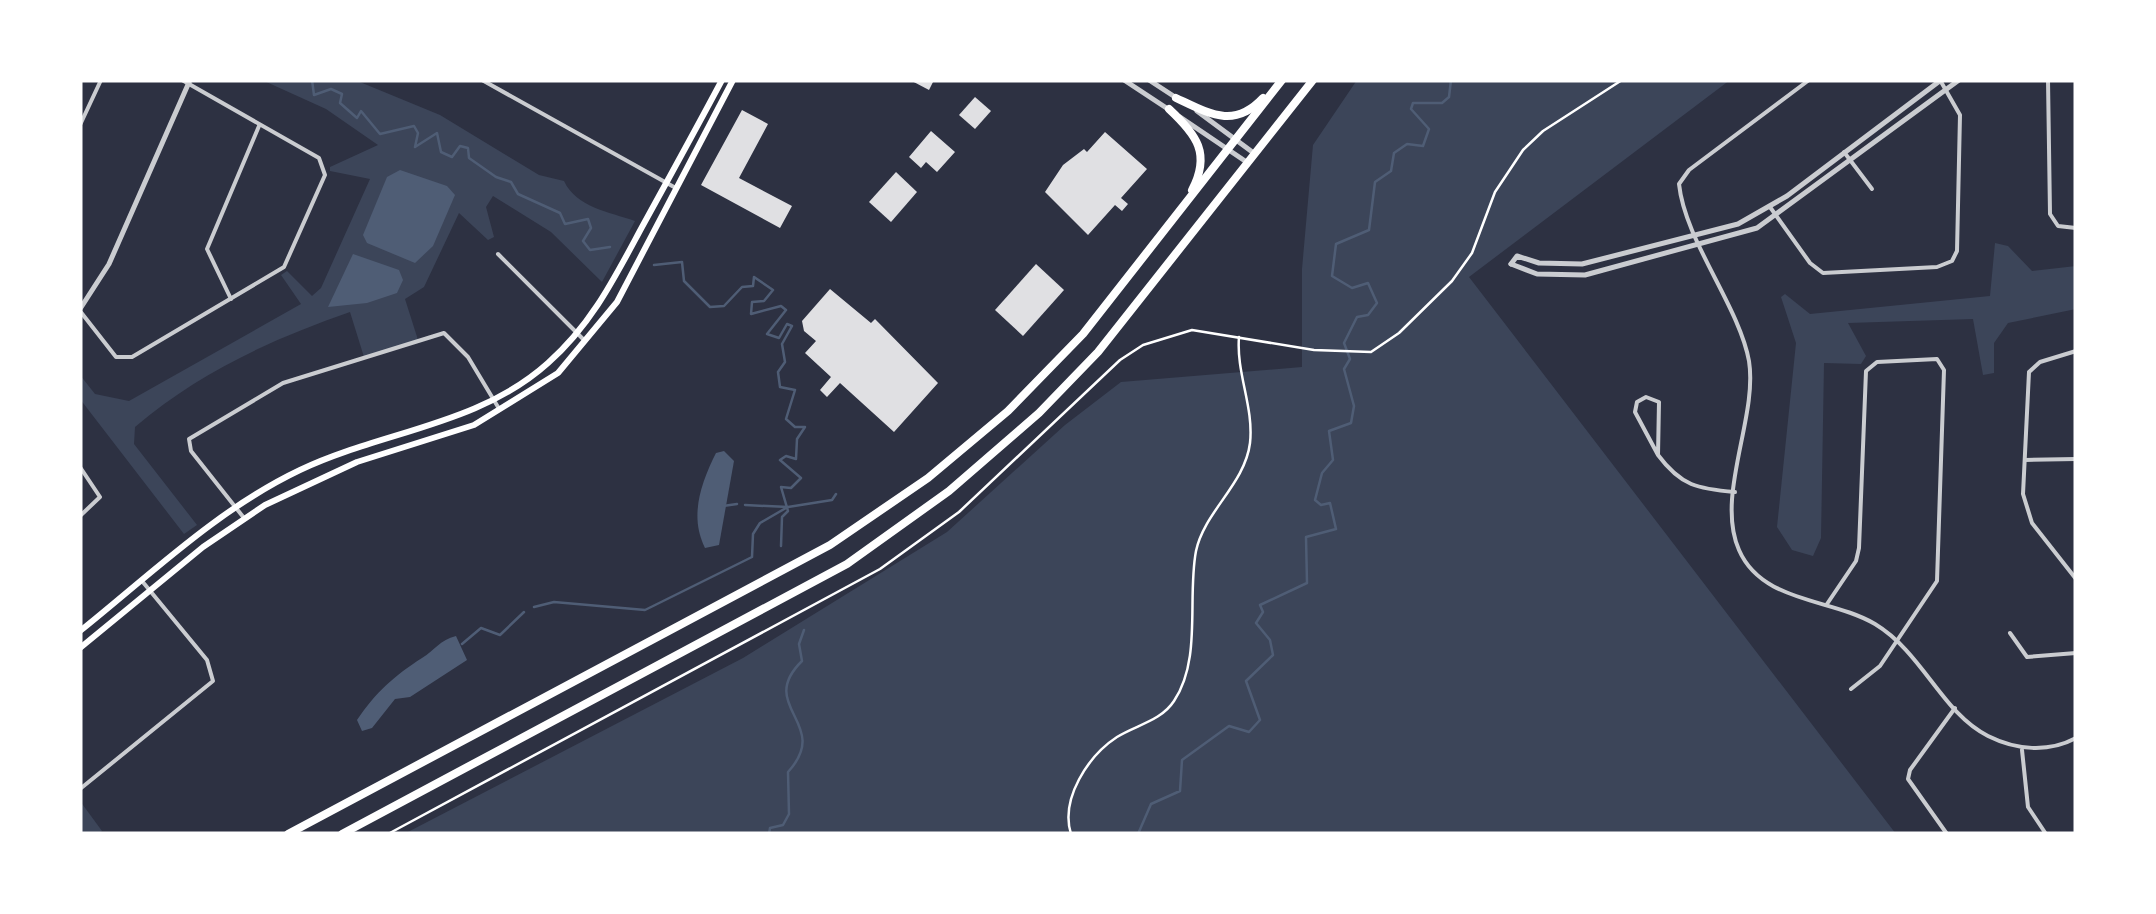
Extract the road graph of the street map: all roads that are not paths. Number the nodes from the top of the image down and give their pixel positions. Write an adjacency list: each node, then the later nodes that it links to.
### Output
1 (100, 80): 18 (street)
2 (482, 80): 25 (street)
3 (722, 80): 25 (main road)
4 (733, 80): 25 (main road)
5 (1124, 80): 16 (street)
6 (1149, 80): 15 (street)
7 (1281, 80): 15 (highway); 19 (highway)
8 (1313, 80): 22 (highway)
9 (1809, 80): 31 (street)
10 (1940, 80): 14 (street); 21 (street)
11 (1959, 80): 14 (street)
12 (2048, 80): 30 (street)
13 (187, 81): 17 (street); 35 (street)
14 (1946, 90): 23 (street); 29 (street)
15 (1176, 98): 19 (street)
16 (1169, 110): 20 (street); 28 (highway)
17 (260, 125): 34 (street); 34 (street)
18 (80, 126)
19 (1237, 140): 20 (highway); 22 (street)
20 (1229, 149): 24 (street); 28 (highway)
21 (1844, 152): 23 (street); 27 (street)
22 (1254, 154): 24 (highway)
23 (1851, 162): 26 (street); 29 (street)
24 (1248, 163): 66 (highway)
25 (671, 185): 36 (main road); 37 (main road)
26 (1872, 188)
27 (1770, 207): 29 (street); 31 (street)
28 (1178, 215): 64 (highway)
29 (1777, 217): 32 (street)
30 (2076, 228)
31 (1698, 236): 32 (street); 32 (street)
32 (1701, 246): 47 (street)
33 (498, 254): 36 (street)
34 (231, 299): 35 (street)
35 (80, 310)
36 (576, 334): 37 (street); 39 (main road)
37 (587, 342): 40 (main road)
38 (2076, 351): 44 (street)
39 (494, 400): 40 (street); 41 (main road); 48 (street)
40 (501, 411): 45 (main road)
41 (353, 449): 45 (main road); 48 (main road)
42 (1658, 455): 42 (street); 47 (street)
43 (2076, 459): 44 (street)
44 (2025, 460): 51 (street)
45 (357, 462): 50 (main road)
46 (80, 467): 49 (street)
47 (1735, 492): 54 (street)
48 (236, 508): 50 (street); 52 (main road)
49 (80, 516)
50 (244, 518): 53 (main road)
51 (2076, 580)
52 (142, 581): 53 (street); 55 (main road)
53 (150, 591): 58 (main road); 65 (street)
54 (1827, 604): 57 (street); 57 (street)
55 (80, 631)
56 (2010, 633): 59 (street)
57 (1898, 640): 60 (street); 61 (street)
58 (80, 648)
59 (2076, 653)
60 (1851, 690)
61 (1955, 708): 63 (street); 69 (street)
62 (2076, 738): 63 (street)
63 (2022, 748): 70 (street)
64 (403, 773): 66 (highway); 67 (highway)
65 (80, 789)
66 (415, 795): 68 (highway)
67 (288, 834)
68 (342, 834)
69 (1946, 834)
70 (2046, 834)

